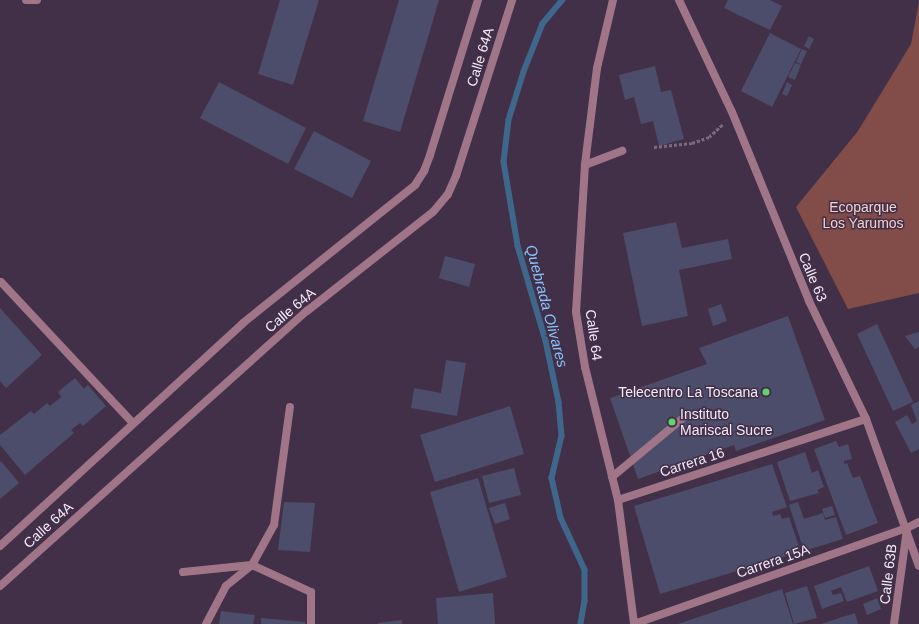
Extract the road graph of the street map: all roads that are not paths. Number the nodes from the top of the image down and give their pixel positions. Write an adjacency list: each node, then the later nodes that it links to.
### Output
1 (26, 0): 2 (street)
2 (37, 0)
3 (478, 0): 13 (street, Calle 64A)
4 (512, 0): 22 (street, Calle 64A)
5 (613, 0): 8 (street, Calle 64)
6 (679, 0): 12 (street, Calle 63)
7 (622, 151): 8 (street)
8 (584, 165): 14 (street, Calle 64)
9 (1, 282): 13 (street)
10 (290, 407): 19 (street)
11 (688, 414): 14 (street)
12 (866, 419): 15 (street, Carrera 16); 17 (street, Calle 63)
13 (133, 423): 18 (street, Calle 64A)
14 (612, 477): 15 (street, Calle 64)
15 (618, 500): 25 (street, Calle 64)
16 (919, 522): 17 (street, Carrera 15A)
17 (907, 528): 20 (street, Calle 63); 25 (street, Carrera 15A); 26 (street, Calle 63B)
18 (0, 546)
19 (252, 565): 21 (street); 23 (street); 24 (street)
20 (919, 566)
21 (183, 572)
22 (0, 586)
23 (206, 624)
24 (311, 624)
25 (634, 624)
26 (894, 624)

